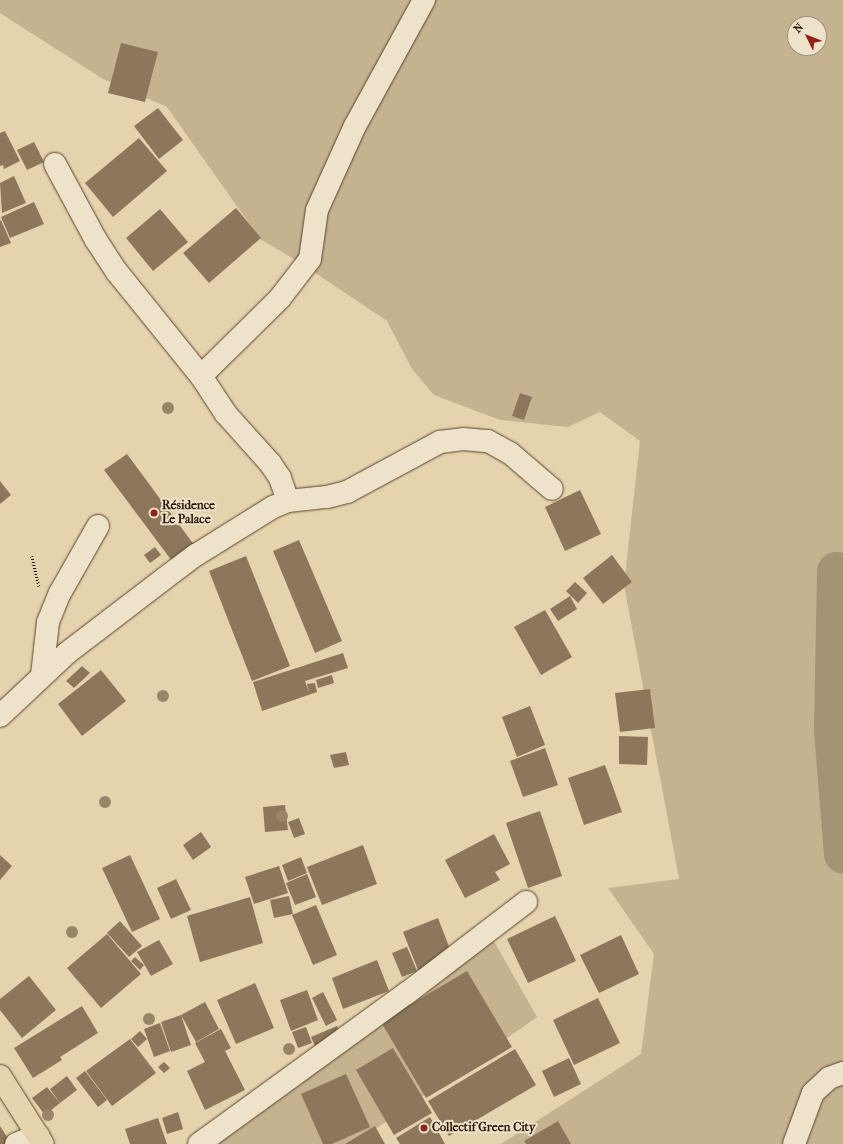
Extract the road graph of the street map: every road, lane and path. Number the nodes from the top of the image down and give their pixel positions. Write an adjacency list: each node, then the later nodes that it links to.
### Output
1 (424, 0): 3 (street)
2 (55, 164): 3 (street)
3 (201, 376): 5 (street)
4 (552, 489): 5 (street)
5 (288, 501): 7 (street)
6 (98, 526): 7 (street)
7 (42, 675): 8 (street)
8 (0, 716)
9 (526, 902): 14 (street)
10 (843, 1073): 15 (street)
11 (0, 1076): 12 (main road)
12 (40, 1140): 13 (street)
13 (16, 1144)
14 (198, 1144)
15 (794, 1144)

